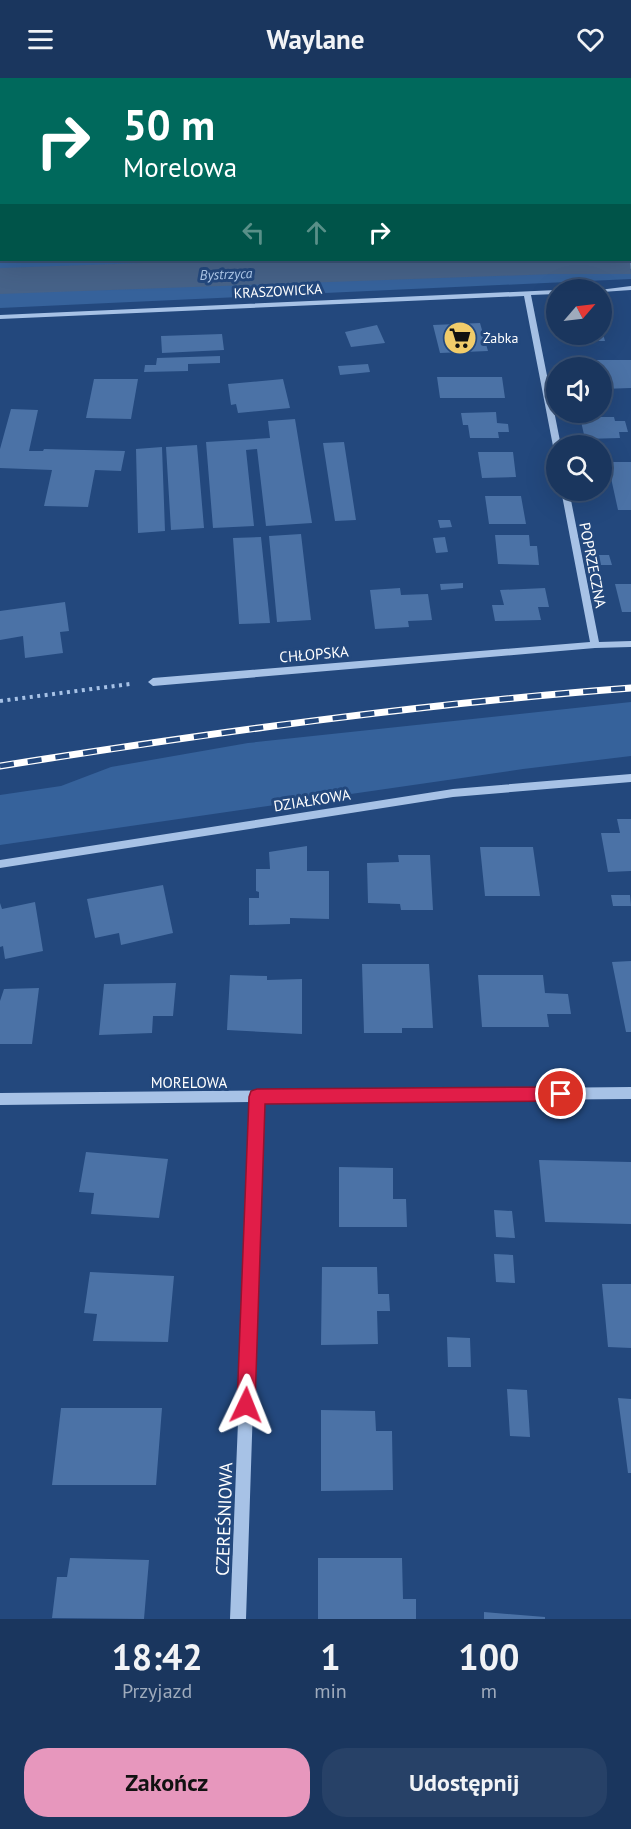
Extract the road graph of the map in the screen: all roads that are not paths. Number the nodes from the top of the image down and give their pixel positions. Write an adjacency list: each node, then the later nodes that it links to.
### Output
1 (631, 288): 2 (street)
2 (612, 289)
3 (546, 292): 4 (street, KRASZOWICKA)
4 (527, 293): 5 (street, KRASZOWICKA); 6 (street)
5 (0, 317)
6 (555, 435)
7 (567, 501): 9 (street, POPRZECZNA)
8 (631, 644): 9 (street, CHŁOPSKA)
9 (595, 645): 10 (street, CHŁOPSKA)
10 (153, 682)
11 (631, 778): 12 (street, DZIAŁKOWA)
12 (0, 864)
13 (631, 1093): 14 (street, MORELOWA)
14 (257, 1097): 15 (street, MORELOWA); 16 (street, CZEREŚNIOWA)
15 (0, 1099)
16 (238, 1619)

